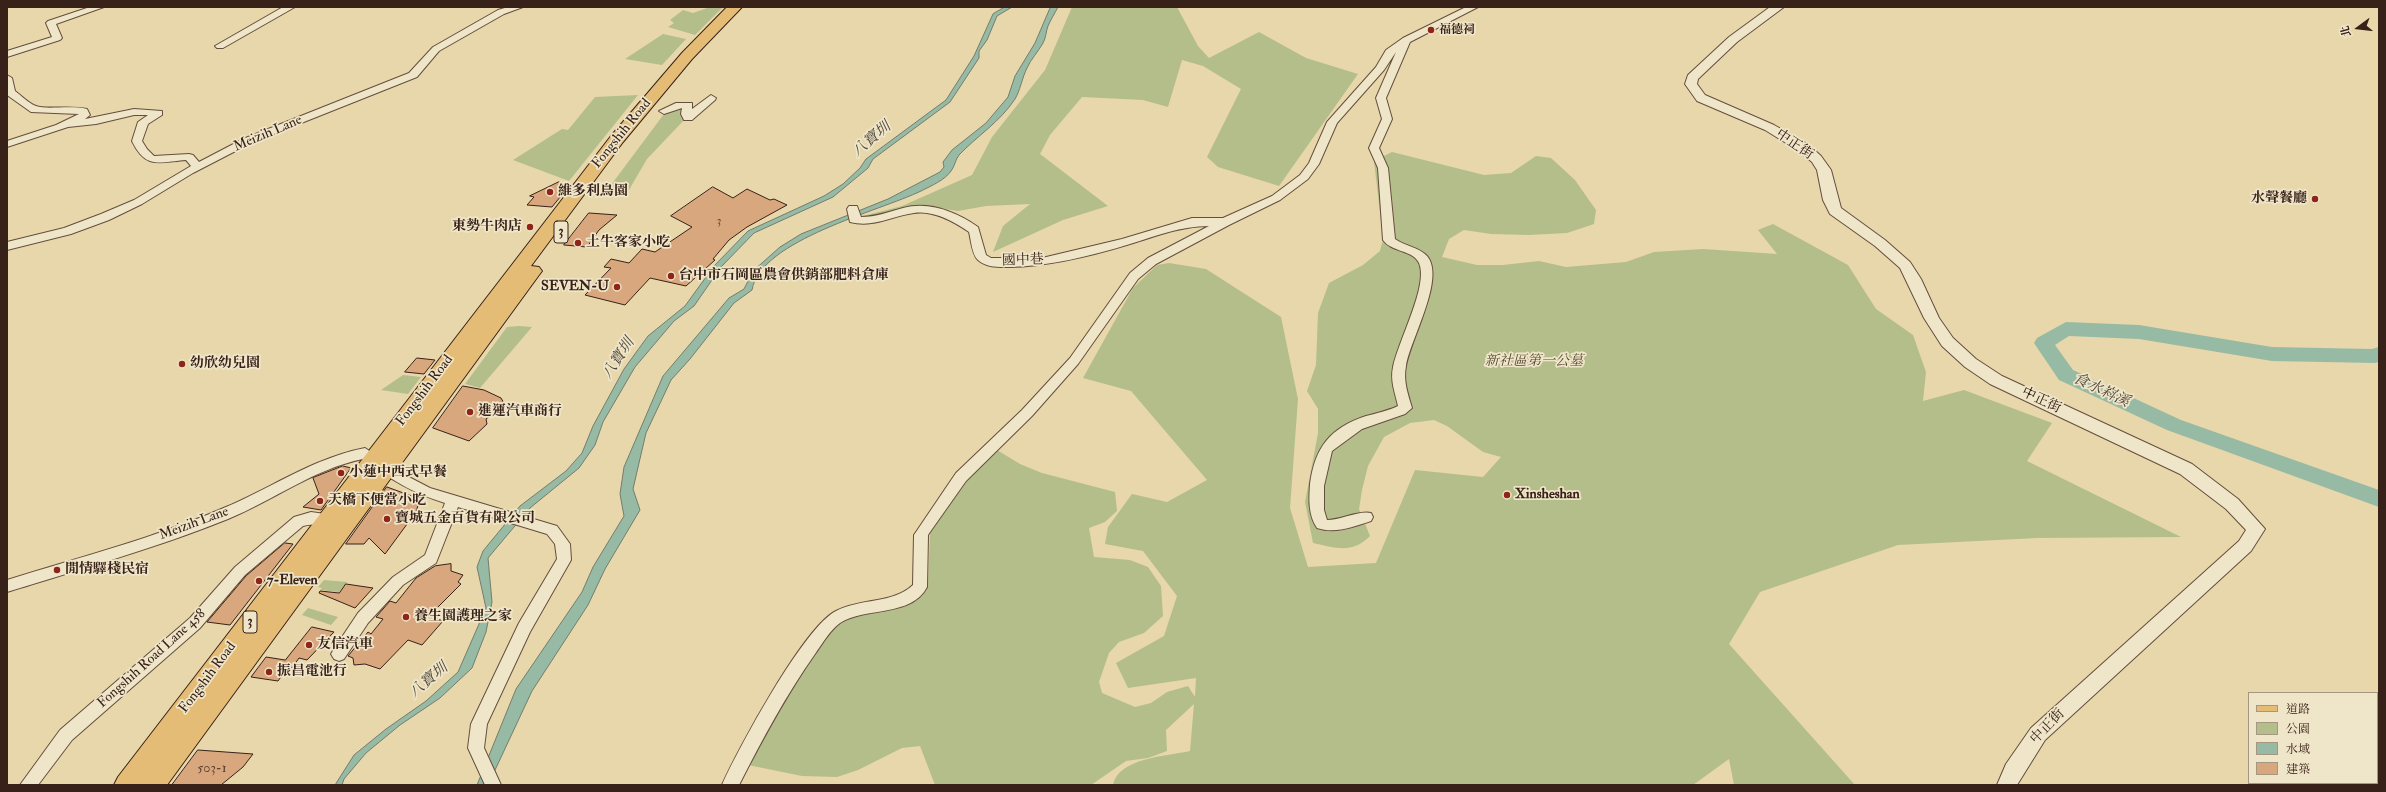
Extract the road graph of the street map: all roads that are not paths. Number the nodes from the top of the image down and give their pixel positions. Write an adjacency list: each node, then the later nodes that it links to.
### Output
1 (99, 7): 10 (street)
2 (290, 7): 9 (street)
3 (518, 7): 16 (street, Meizih Lane)
4 (735, 7): 20 (main road, Fongshih Road / 3)
5 (749, 7): 20 (main road, Fongshih Road / 3)
6 (1472, 7): 8 (street)
7 (1778, 7): 31 (street, 中正街)
8 (1406, 40): 18 (street); 22 (street)
9 (220, 46)
10 (7, 54)
11 (7, 78): 14 (street)
12 (711, 98): 13 (street)
13 (664, 111)
14 (68, 124): 15 (street); 16 (street)
15 (7, 144)
16 (198, 168): 19 (street, Meizih Lane)
17 (853, 209): 18 (street, 國中巷)
18 (1226, 222): 30 (street)
19 (7, 246)
20 (380, 464): 21 (street); 23 (main road, Fongshih Road / 3); 24 (street, Meizih Lane); 29 (main road, Fongshih Road / 3)
21 (453, 501): 25 (street); 26 (street)
22 (1366, 517)
23 (328, 520): 27 (street, Fongshih Road Lane 458); 28 (main road, Fongshih Road / 3)
24 (7, 586)
25 (339, 654)
26 (493, 783)
27 (28, 785)
28 (127, 785)
29 (152, 785)
30 (730, 785)
31 (2007, 785)

